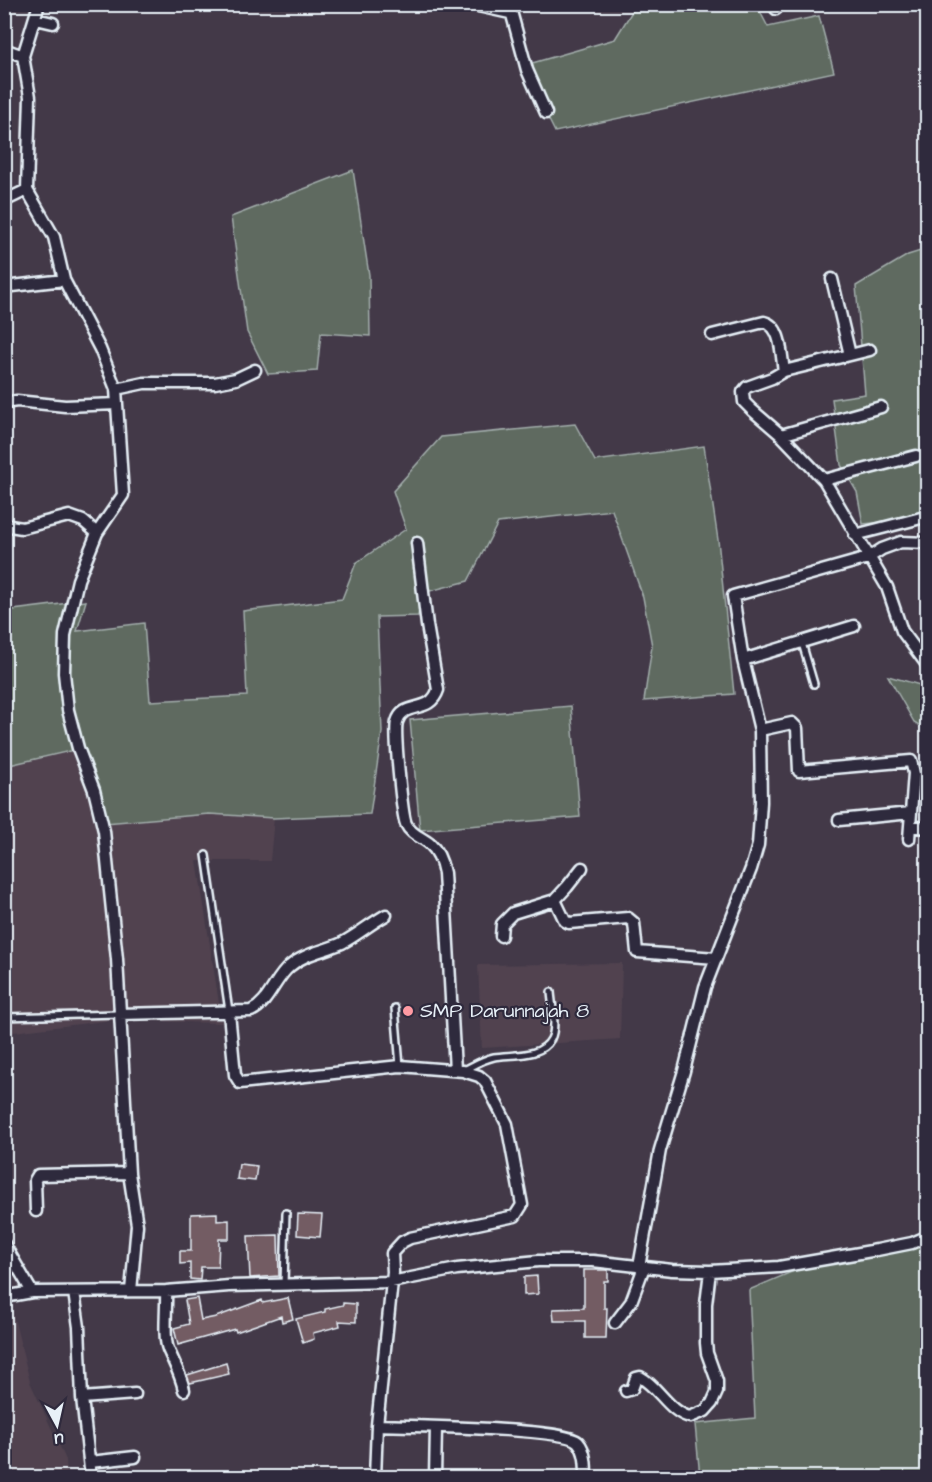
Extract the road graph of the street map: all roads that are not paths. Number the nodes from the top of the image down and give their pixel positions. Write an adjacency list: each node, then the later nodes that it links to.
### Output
1 (39, 4): 4 (street)
2 (469, 4): 3 (street)
3 (510, 9): 8 (street)
4 (36, 19): 5 (street); 7 (street)
5 (53, 23)
6 (4, 49): 7 (street)
7 (23, 56): 9 (street)
8 (546, 113)
9 (27, 190): 10 (street); 12 (street)
10 (4, 201)
11 (832, 279): 16 (street)
12 (64, 280): 13 (street); 19 (street)
13 (4, 287)
14 (712, 335): 18 (street)
15 (870, 350): 16 (street)
16 (850, 355): 18 (street)
17 (255, 370): 19 (street)
18 (784, 371): 23 (street)
19 (116, 389): 21 (street)
20 (4, 403): 21 (street)
21 (117, 404): 28 (street)
22 (882, 407): 23 (street)
23 (780, 435): 25 (street)
24 (916, 456): 25 (street)
25 (824, 480): 29 (street)
26 (921, 518): 29 (street)
27 (4, 525): 28 (street)
28 (97, 534): 53 (street)
29 (855, 535): 32 (street)
30 (417, 543): 56 (street)
31 (927, 543): 32 (street)
32 (868, 558): 35 (street); 36 (street)
33 (854, 626): 34 (street)
34 (802, 641): 35 (street); 37 (lane)
35 (743, 660): 38 (street)
36 (927, 666)
37 (814, 684)
38 (760, 730): 39 (street); 49 (street)
39 (911, 813): 40 (street); 41 (street)
40 (839, 820)
41 (910, 826): 42 (street); 43 (street)
42 (927, 828)
43 (909, 839)
44 (206, 855): 52 (lane)
45 (582, 868): 46 (street)
46 (555, 900): 48 (street); 49 (street)
47 (386, 915): 52 (street)
48 (501, 936)
49 (716, 958): 62 (street)
50 (551, 992): 56 (lane)
51 (395, 1008): 55 (lane)
52 (229, 1013): 53 (street); 55 (street)
53 (119, 1014): 54 (lane); 57 (street)
54 (4, 1017)
55 (400, 1066): 56 (street)
56 (459, 1070): 64 (street)
57 (129, 1173): 58 (street); 66 (street)
58 (36, 1211)
59 (286, 1213): 65 (lane)
60 (927, 1236): 63 (street)
61 (4, 1244): 69 (street)
62 (642, 1267): 63 (street); 64 (street); 71 (street)
63 (710, 1271): 73 (street)
64 (391, 1282): 65 (street); 76 (street)
65 (284, 1285): 67 (street)
66 (131, 1291): 67 (street); 68 (street)
67 (166, 1291): 72 (street)
68 (74, 1292): 69 (street); 75 (street)
69 (32, 1293): 70 (street)
70 (4, 1297)
71 (615, 1323)
72 (184, 1390)
73 (626, 1391)
74 (135, 1394): 75 (street)
75 (82, 1398): 79 (street)
76 (377, 1425): 77 (street); 81 (street)
77 (436, 1427): 82 (street); 83 (street)
78 (135, 1457): 79 (street)
79 (90, 1461): 80 (street)
80 (91, 1478)
81 (375, 1478)
82 (435, 1478)
83 (586, 1478)

